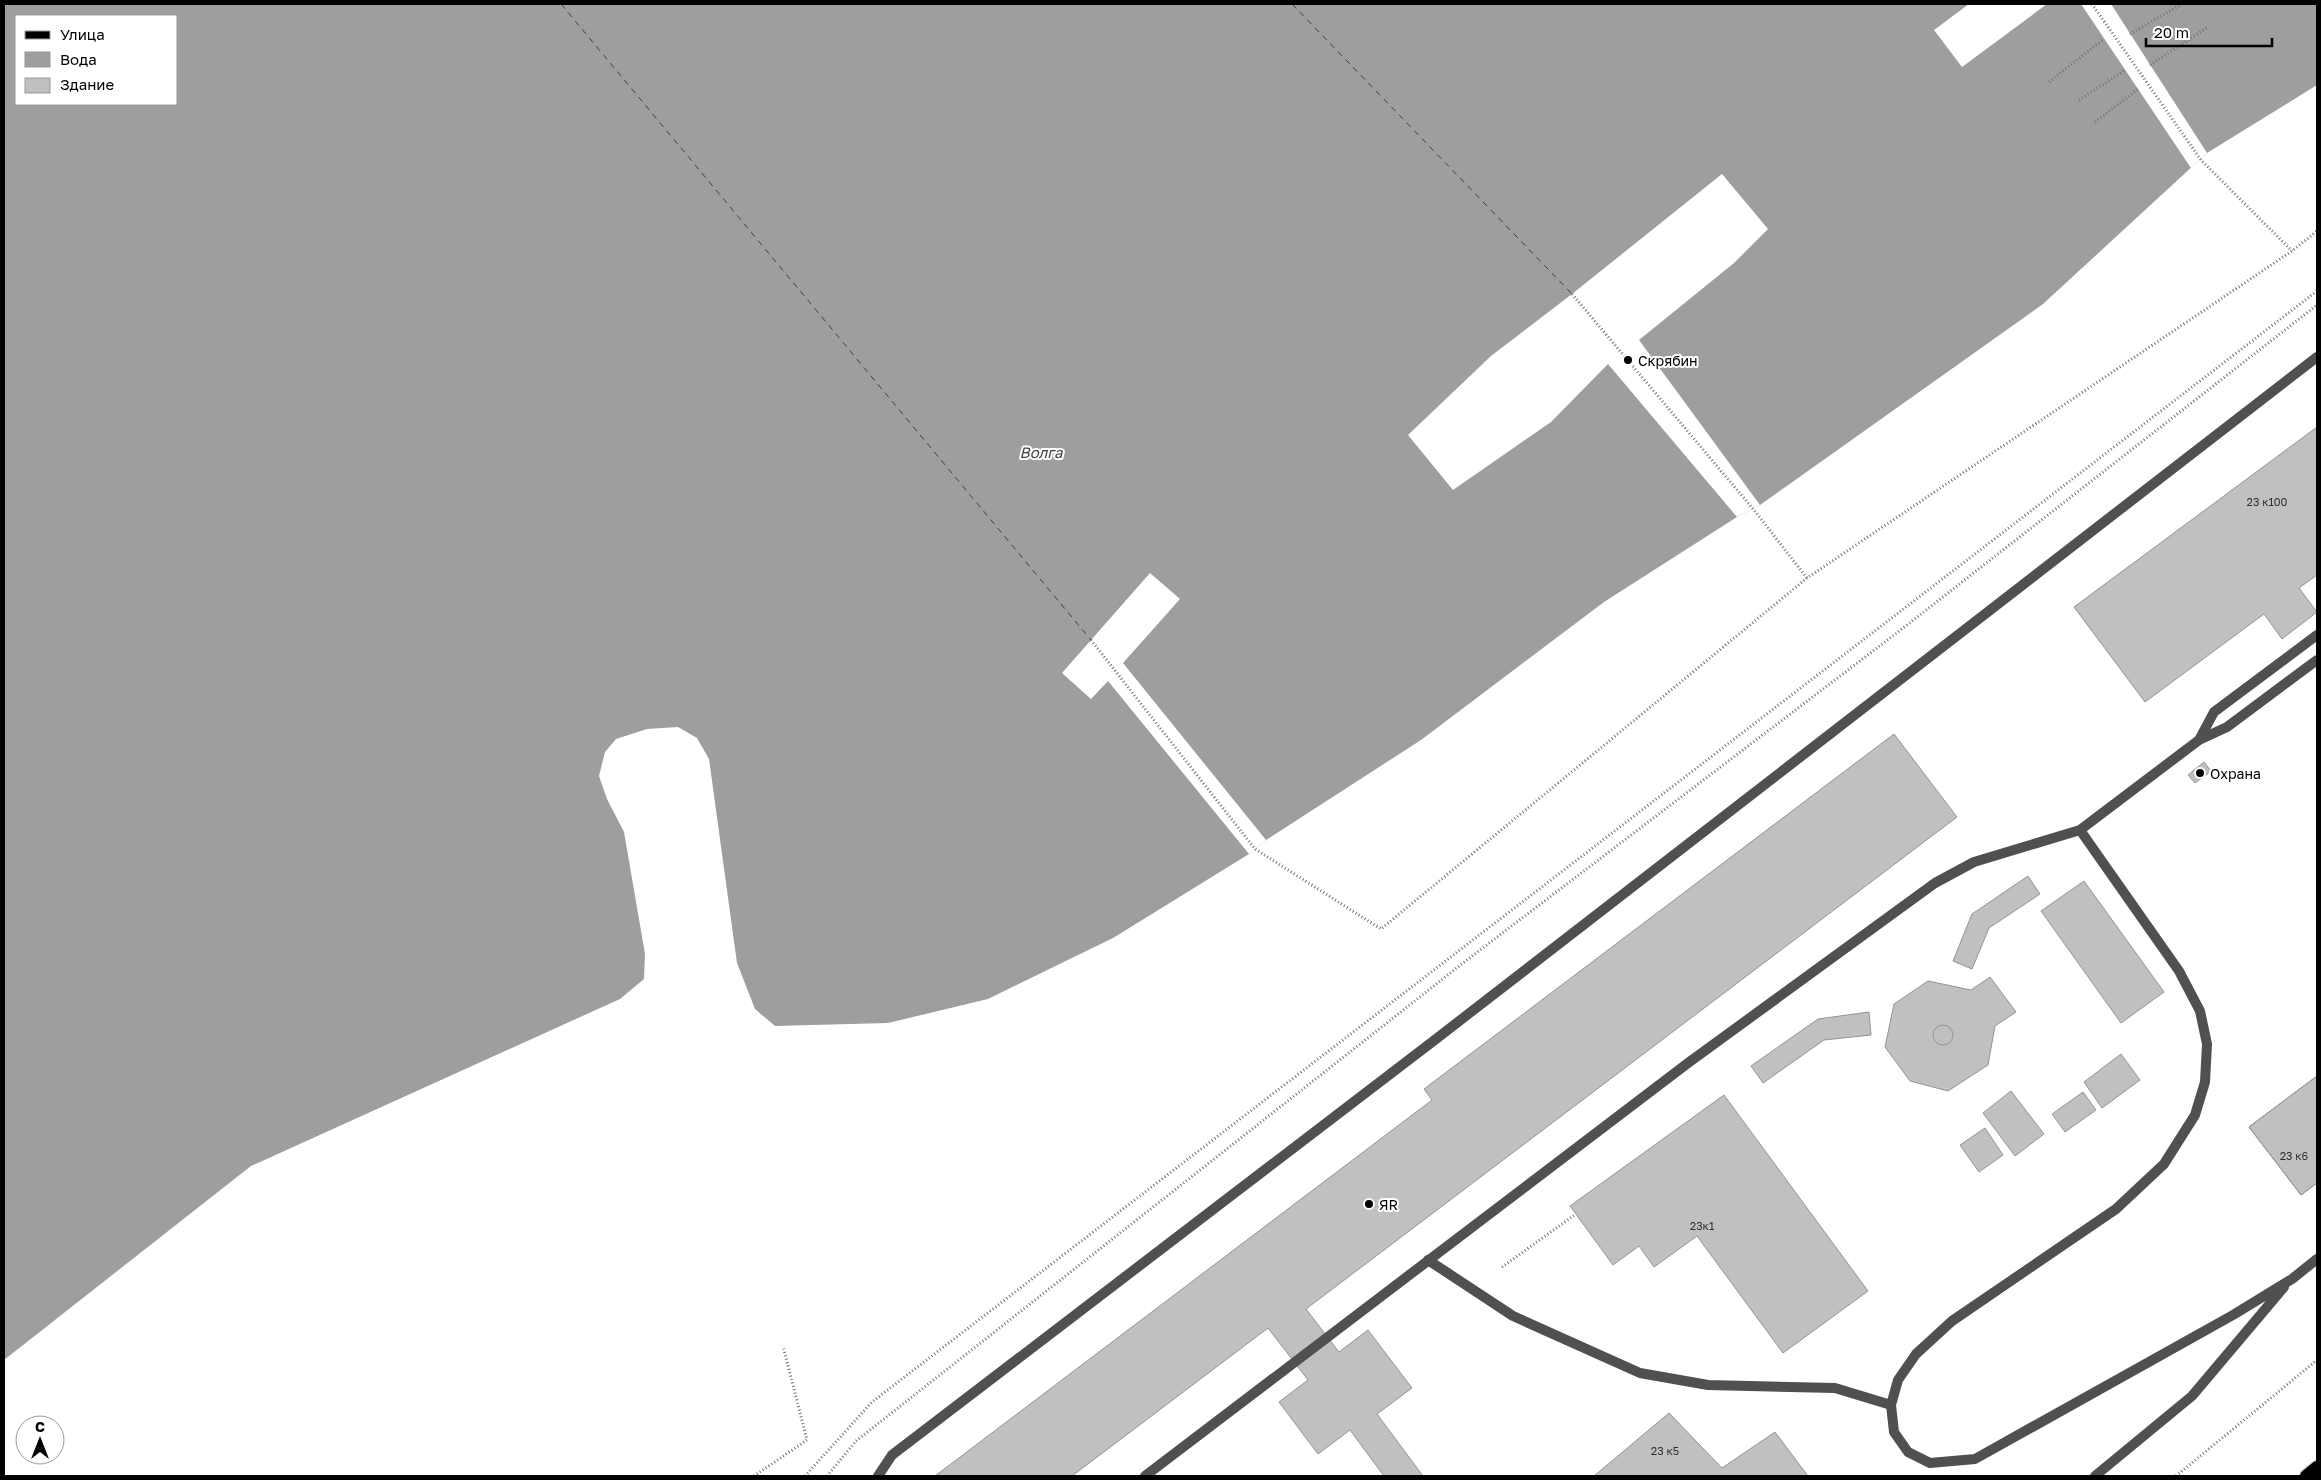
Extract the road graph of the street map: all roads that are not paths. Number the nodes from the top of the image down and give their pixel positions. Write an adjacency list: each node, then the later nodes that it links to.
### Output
1 (2317, 357): 11 (lane)
2 (2317, 635): 4 (lane)
3 (2317, 660): 4 (lane)
4 (2199, 740): 5 (lane)
5 (2080, 830): 7 (lane); 9 (lane)
6 (2317, 1259): 8 (lane)
7 (1428, 1260): 9 (lane); 12 (lane)
8 (2292, 1279): 9 (lane); 13 (lane)
9 (1891, 1405)
10 (2317, 1467): 14 (main road)
11 (878, 1476)
12 (1145, 1476)
13 (2095, 1476)
14 (2306, 1476)

